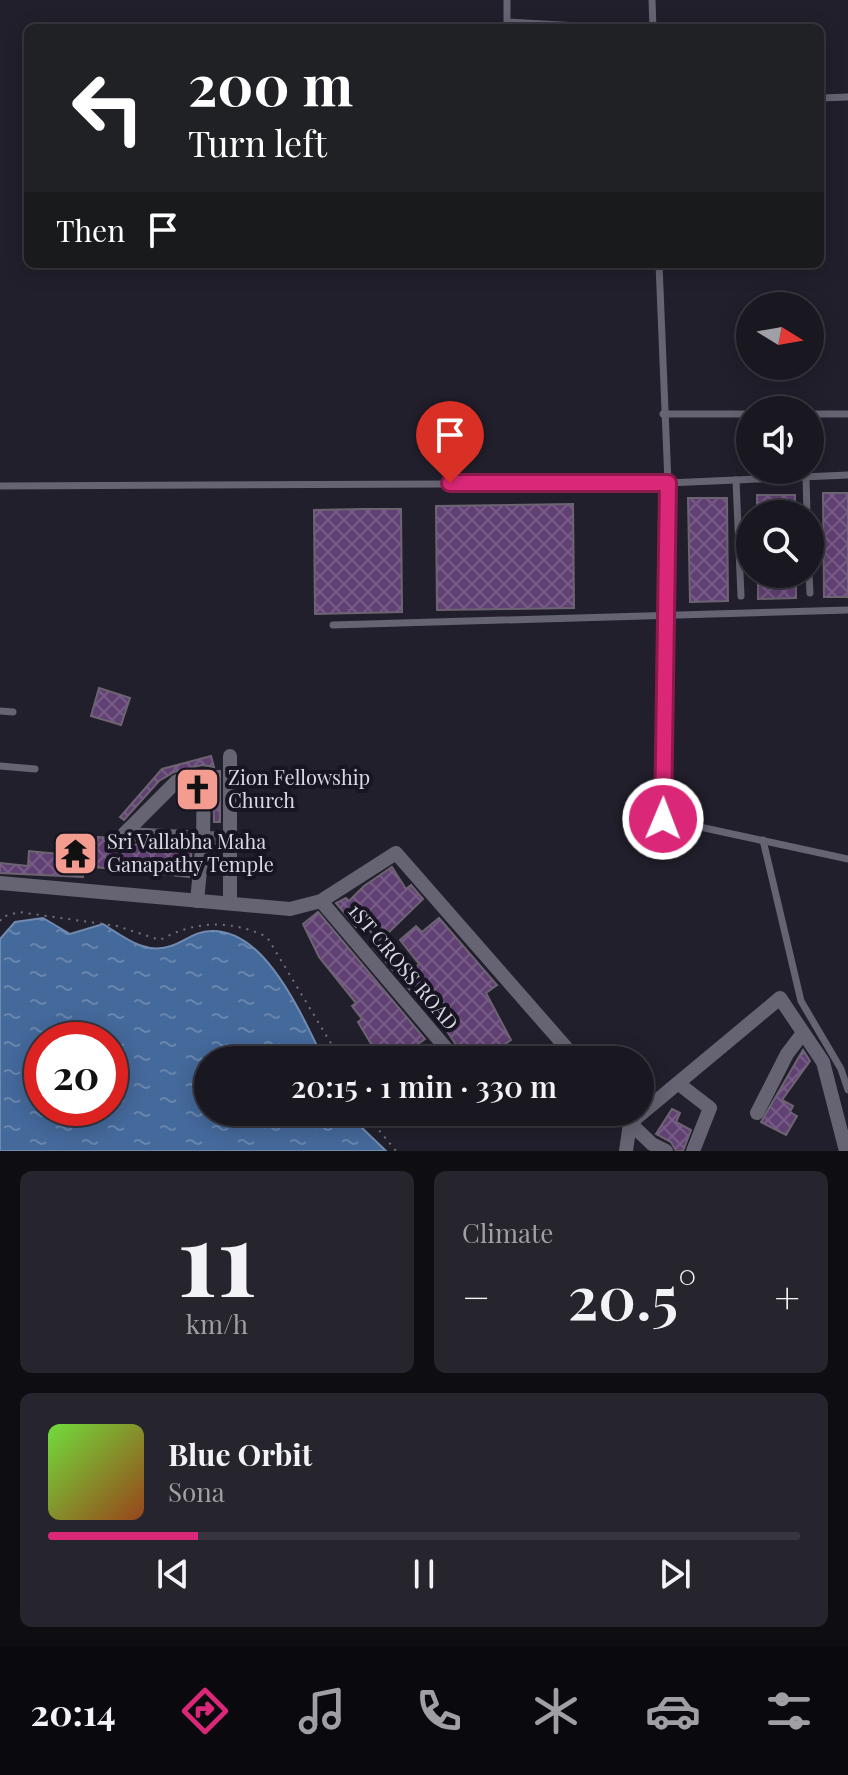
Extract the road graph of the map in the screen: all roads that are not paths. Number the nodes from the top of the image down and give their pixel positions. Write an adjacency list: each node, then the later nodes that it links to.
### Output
1 (507, 0): 3 (lane)
2 (652, 0): 4 (lane)
3 (543, 24)
4 (653, 24)
5 (848, 97): 6 (lane)
6 (824, 98)
7 (659, 268): 8 (lane)
8 (663, 414): 9 (lane); 15 (lane)
9 (736, 414)
10 (824, 414): 11 (lane)
11 (848, 414)
12 (848, 475): 13 (lane)
13 (824, 476)
14 (736, 480): 15 (lane)
15 (668, 483): 17 (lane); 22 (lane)
16 (736, 484): 20 (lane)
17 (0, 486)
18 (810, 588): 19 (lane)
19 (810, 593)
20 (741, 596)
21 (848, 610): 22 (lane)
22 (666, 618): 23 (lane); 31 (lane)
23 (333, 625)
24 (0, 711): 25 (lane)
25 (13, 712)
26 (230, 756): 30 (street)
27 (0, 766): 28 (lane)
28 (35, 769)
29 (203, 839): 29 (street); 30 (street); 34 (street)
30 (230, 839): 36 (street)
31 (763, 840): 32 (lane); 41 (lane)
32 (848, 859)
33 (0, 883): 34 (street)
34 (197, 901): 36 (street)
35 (321, 901): 36 (street); 38 (street, 1ST CROSS ROAD); 39 (street)
36 (230, 903)
37 (803, 1033): 40 (street); 43 (street); 49 (street)
38 (444, 1046)
39 (565, 1046)
40 (679, 1084): 42 (street); 48 (street)
41 (848, 1090)
42 (654, 1099)
43 (757, 1113)
44 (625, 1126): 46 (street)
45 (634, 1126): 47 (street)
46 (626, 1151)
47 (666, 1151)
48 (693, 1151)
49 (846, 1151)

